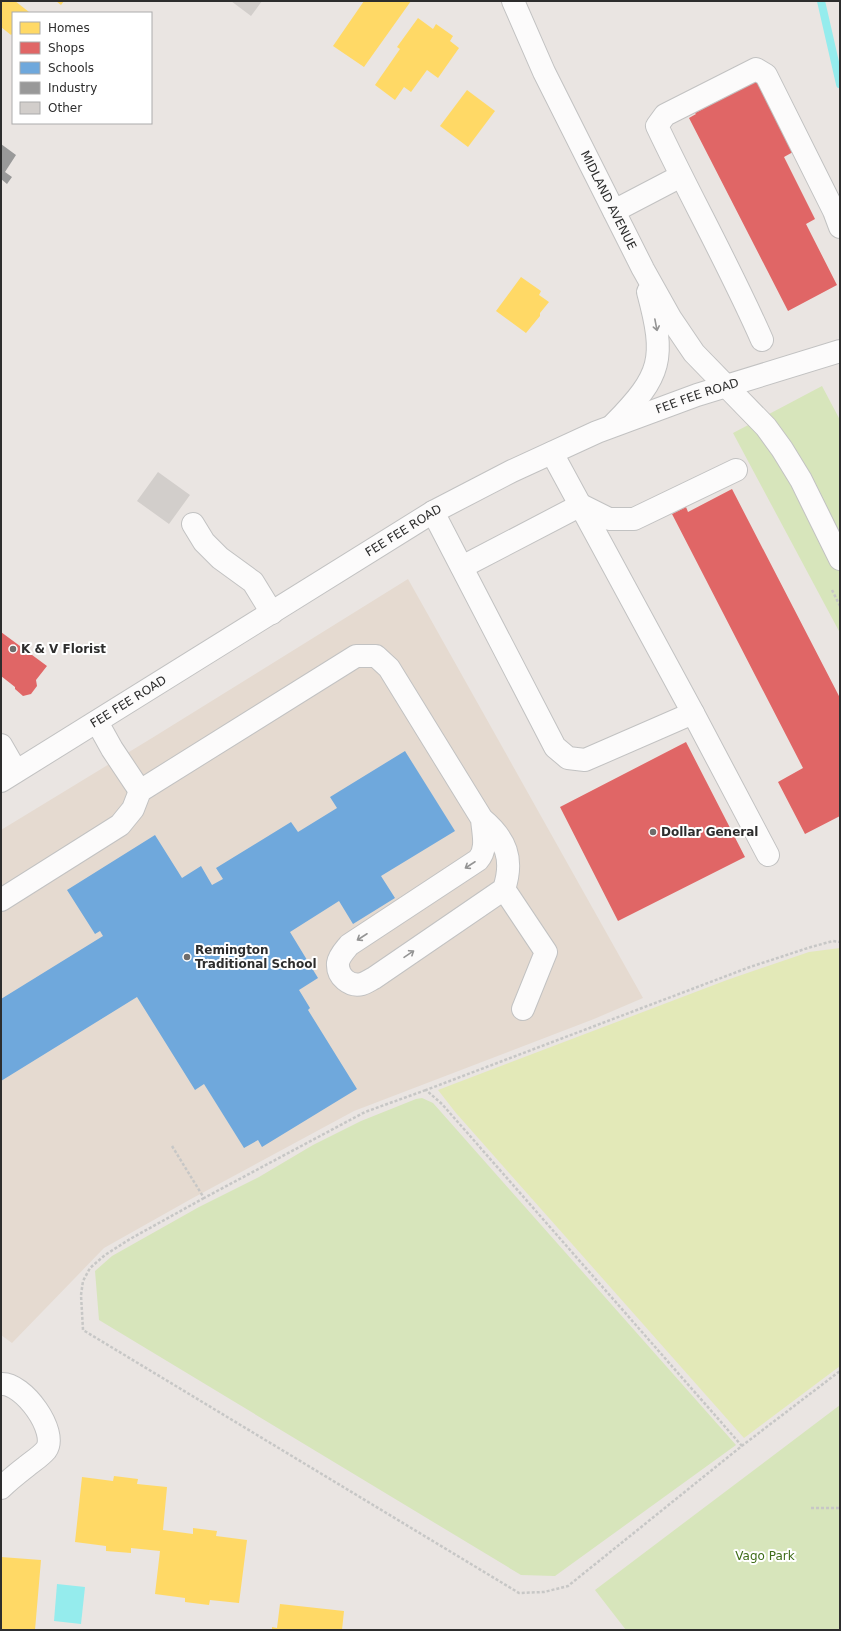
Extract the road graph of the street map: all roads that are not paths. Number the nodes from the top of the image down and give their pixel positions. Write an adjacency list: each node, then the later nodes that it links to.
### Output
1 (513, 1): 3 (street, MIDLAND AVENUE)
2 (681, 176): 3 (street); 4 (street); 6 (street)
3 (614, 210): 5 (street, MIDLAND AVENUE)
4 (840, 227)
5 (638, 260): 8 (street, MIDLAND AVENUE); 9 (street, one-way to 9)
6 (762, 340)
7 (840, 351): 8 (street, FEE FEE ROAD)
8 (725, 386): 9 (street, FEE FEE ROAD); 15 (street, MIDLAND AVENUE)
9 (611, 427): 10 (street, FEE FEE ROAD)
10 (552, 453): 12 (street); 13 (street, FEE FEE ROAD)
11 (736, 470): 12 (street)
12 (581, 506): 16 (street); 18 (street)
13 (433, 512): 16 (street); 17 (street, FEE FEE ROAD)
14 (193, 524): 17 (street)
15 (840, 559)
16 (462, 567): 18 (street)
17 (272, 613): 19 (street, FEE FEE ROAD)
18 (693, 713): 24 (street)
19 (97, 722): 21 (street, FEE FEE ROAD); 22 (street)
20 (1, 745): 21 (street)
21 (9, 776)
22 (140, 791): 23 (street); 26 (street)
23 (482, 819): 25 (street); 25 (street, one-way to 25)
24 (768, 855)
25 (504, 889): 27 (street)
26 (1, 900)
27 (523, 1009)
28 (1, 1384): 29 (street)
29 (1, 1488)

